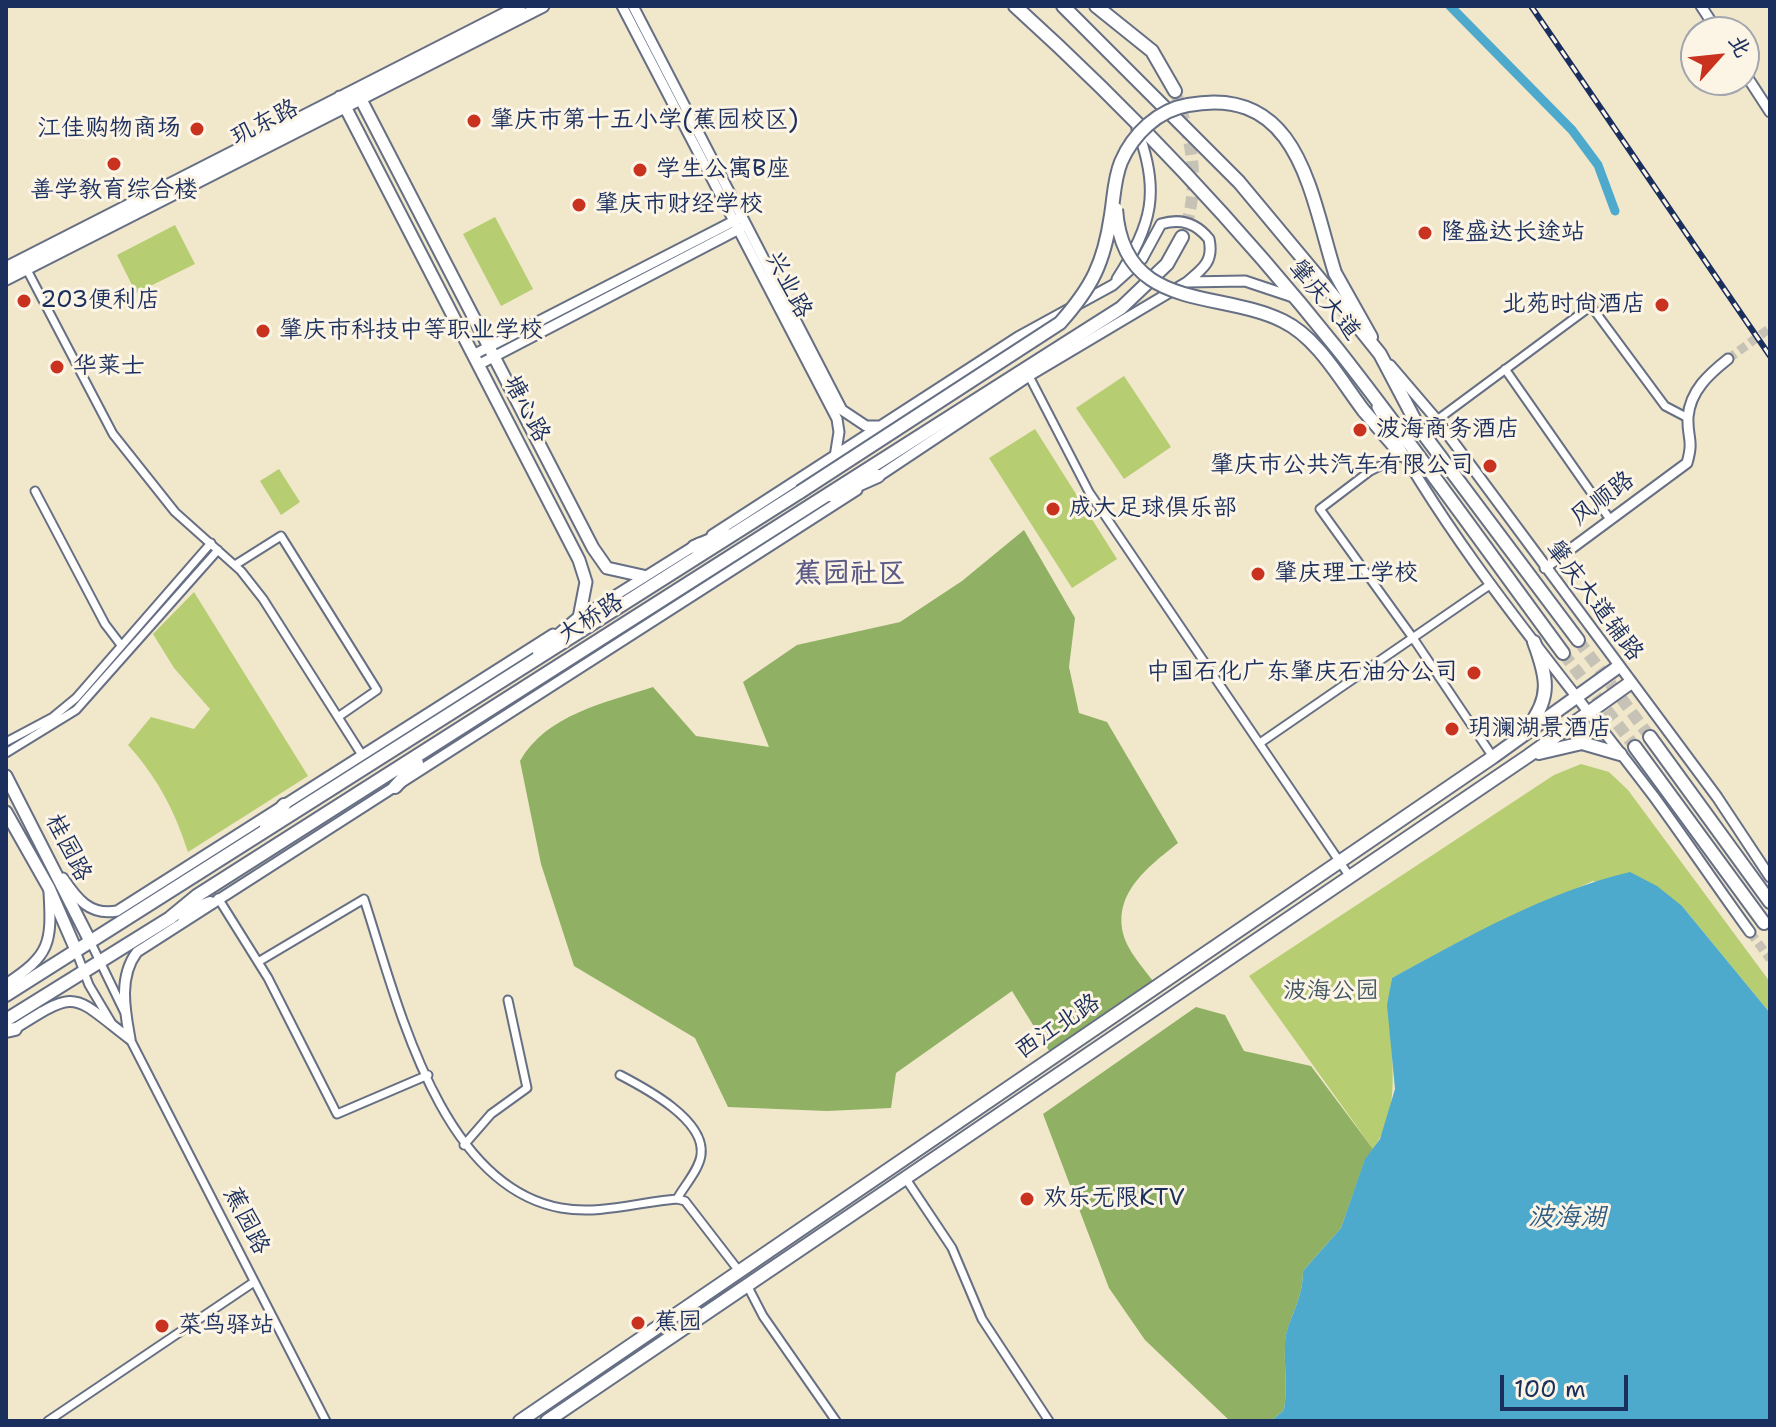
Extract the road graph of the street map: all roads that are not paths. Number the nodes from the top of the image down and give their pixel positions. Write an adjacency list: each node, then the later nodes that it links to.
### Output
1 (520, 6): 9 (main road, 玑东路)
2 (543, 6): 9 (main road, 玑东路)
3 (622, 6): 13 (street, 兴业路)
4 (633, 6): 13 (street, 兴业路)
5 (1015, 6): 11 (main road, 肇庆大道)
6 (1063, 6): 22 (main road, 肇庆大道)
7 (1096, 6): 8 (main road)
8 (1175, 91)
9 (359, 94): 10 (main road, 玑东路); 21 (main road, 塘心路)
10 (343, 102): 15 (main road, 玑东路); 24 (main road, 塘心路)
11 (1132, 115): 19 (street); 20 (main road, 肇庆大道)
12 (1114, 186): 22 (main road, 大桥路, bridge); 31 (main road, bridge); 37 (main road, 大桥路, bridge)
13 (739, 224): 21 (street); 30 (street, 兴业路); 32 (street, 兴业路)
14 (1182, 237): 36 (main road, 大桥路)
15 (24, 264): 16 (main road, 玑东路); 17 (main road, 玑东路); 38 (street)
16 (6, 268)
17 (6, 279)
18 (1187, 282): 19 (street); 20 (street); 26 (street)
19 (1113, 285): 30 (street)
20 (1293, 297): 27 (main road, 肇庆大道)
21 (490, 353): 24 (street); 43 (main road, 塘心路)
22 (1380, 354): 29 (street, 肇庆大道辅路); 47 (main road, 肇庆大道)
23 (1728, 359): 28 (street)
24 (475, 360): 45 (main road, 塘心路)
25 (1505, 369): 28 (street); 29 (street); 35 (street)
26 (1029, 376): 33 (street); 60 (street)
27 (1367, 389): 31 (street); 50 (main road, 肇庆大道)
28 (1688, 418): 35 (street, 风顺路)
29 (1437, 420): 42 (street, 肇庆大道辅路)
30 (883, 426): 32 (street)
31 (1402, 455): 44 (street); 46 (street)
32 (835, 457): 39 (street)
33 (878, 476): 36 (main road); 69 (street)
34 (35, 491): 49 (street)
35 (1609, 518): 42 (street, 风顺路)
36 (784, 521): 62 (main road, 大桥路)
37 (754, 522): 39 (main road); 52 (main road, 大桥路)
38 (211, 543): 40 (street); 49 (street)
39 (694, 547): 43 (street)
40 (218, 550): 41 (street); 63 (street)
41 (235, 565): 56 (street); 56 (street)
42 (1545, 568): 51 (street, 肇庆大道辅路)
43 (643, 576): 45 (street)
44 (1491, 584): 46 (street); 48 (street)
45 (579, 618): 52 (main road); 65 (street)
46 (1413, 638): 60 (street); 67 (street)
47 (1578, 640)
48 (1534, 642): 54 (street); 58 (main road)
49 (121, 645): 59 (street)
50 (1563, 653)
51 (1618, 667): 53 (street, 肇庆大道辅路); 54 (main road, 西江北路)
52 (506, 681): 72 (main road, 大桥路)
53 (1630, 683): 55 (main road, 西江北路); 76 (street, 肇庆大道辅路)
54 (1576, 697): 55 (street); 58 (main road, 西江北路)
55 (1588, 713): 64 (street); 66 (main road, 西江北路)
56 (338, 717): 65 (street)
57 (1650, 737): 79 (main road)
58 (1517, 741): 66 (main road); 67 (main road, 西江北路)
59 (6, 742)
60 (1260, 743): 73 (street)
61 (1635, 747): 81 (main road)
62 (431, 748): 69 (main road); 80 (main road, 大桥路)
63 (6, 753)
64 (1620, 754): 66 (main road); 82 (street)
65 (362, 755): 70 (street)
66 (1528, 756): 75 (main road, 西江北路)
67 (1493, 757): 73 (main road, 西江北路)
68 (6, 776): 74 (main road, 桂园路)
69 (395, 787): 78 (street)
70 (284, 805): 72 (main road); 74 (street)
71 (6, 812): 77 (main road, 桂园路)
72 (259, 836): 83 (main road, 大桥路)
73 (1338, 862): 75 (street); 97 (main road, 西江北路)
74 (51, 863): 83 (main road, 桂园路)
75 (1350, 877): 98 (main road, 西江北路)
76 (1770, 877)
77 (49, 888): 84 (main road, 桂园路); 88 (street)
78 (214, 901): 80 (main road); 86 (street); 91 (street)
79 (1770, 902)
80 (170, 918): 85 (main road, 大桥路)
81 (1764, 923)
82 (1750, 932)
83 (90, 941): 84 (main road, 大桥路); 85 (street)
84 (76, 950): 87 (street); 89 (main road, 大桥路)
85 (99, 961): 87 (main road, 大桥路); 91 (street)
86 (258, 962): 95 (street); 95 (street)
87 (84, 970): 92 (street); 93 (main road, 大桥路)
88 (6, 984)
89 (6, 995)
90 (508, 1000): 99 (street)
91 (125, 1013): 94 (street)
92 (114, 1027): 93 (street); 94 (street)
93 (8, 1028)
94 (130, 1039): 103 (street, 蕉园路)
95 (428, 1075): 99 (street)
96 (620, 1075): 101 (street)
97 (955, 1125): 98 (main road); 102 (main road, 西江北路)
98 (964, 1139): 100 (main road, 西江北路)
99 (464, 1145): 101 (street)
100 (906, 1179): 104 (main road, 西江北路); 110 (street)
101 (677, 1199): 102 (street)
102 (739, 1271): 107 (main road, 西江北路)
103 (254, 1282): 105 (street); 106 (street, 蕉园路)
104 (747, 1285): 108 (main road, 西江北路); 109 (street)
105 (48, 1421)
106 (326, 1421)
107 (520, 1421)
108 (547, 1421)
109 (836, 1421)
110 (1049, 1421)

